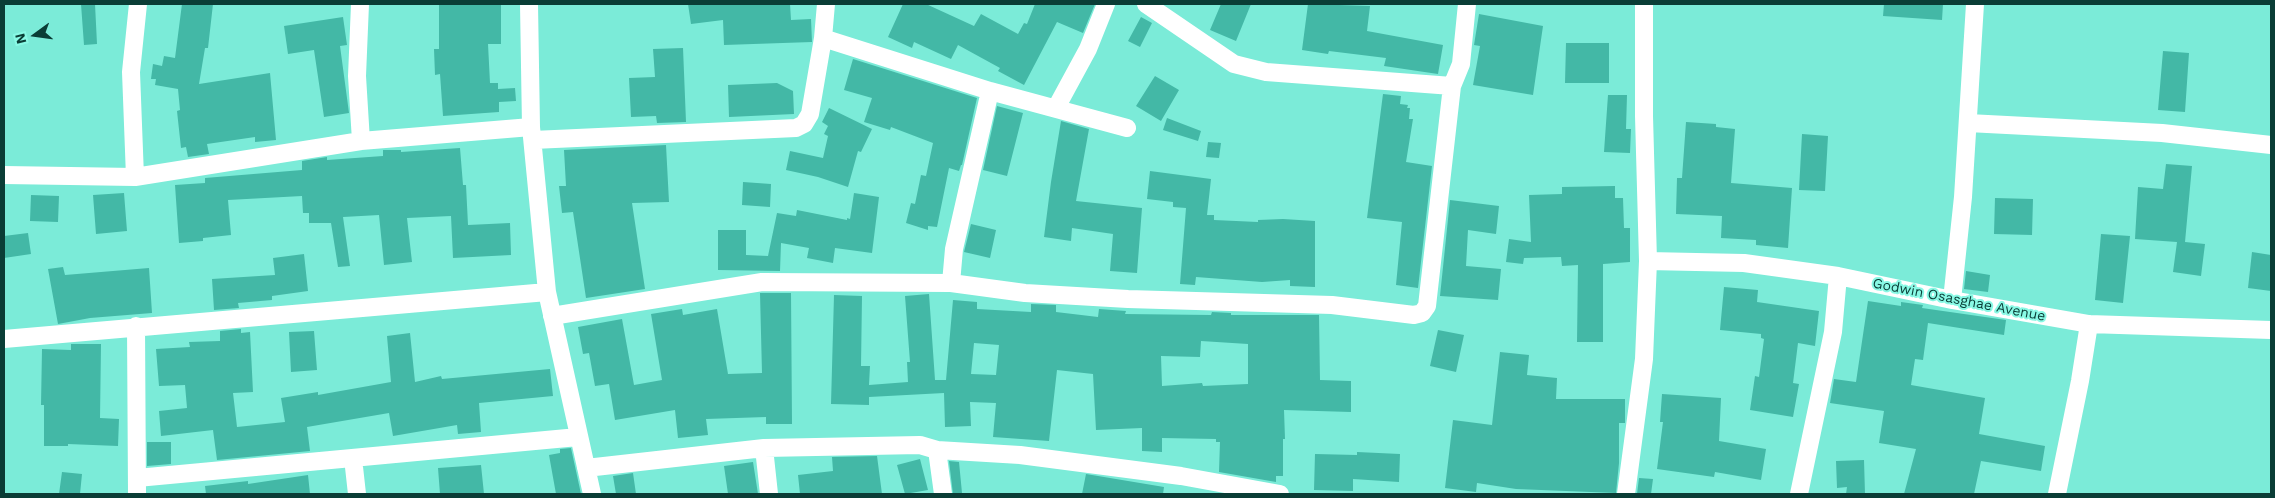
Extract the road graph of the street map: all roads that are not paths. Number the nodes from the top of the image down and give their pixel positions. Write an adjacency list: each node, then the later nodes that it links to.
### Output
1 (138, 4): 20 (street)
2 (360, 4): 17 (street)
3 (529, 4): 16 (street)
4 (826, 4): 10 (street)
5 (1106, 4): 13 (street)
6 (1146, 4): 11 (street)
7 (1468, 4): 11 (street)
8 (1644, 4): 21 (street)
9 (1974, 4): 14 (street)
10 (823, 38): 12 (street); 16 (street)
11 (1452, 86): 23 (street)
12 (990, 91): 13 (street); 23 (street)
13 (1056, 108): 15 (street)
14 (1968, 124): 18 (street); 25 (street)
15 (1127, 128)
16 (532, 134): 17 (street); 24 (street)
17 (361, 141): 20 (street)
18 (2271, 145)
19 (4, 175): 20 (street)
20 (135, 178)
21 (1648, 261): 22 (street, Godwin Osasghae Avenue); 42 (street)
22 (1838, 276): 25 (street, Godwin Osasghae Avenue); 43 (street)
23 (951, 283): 26 (street)
24 (547, 292): 26 (street); 28 (street)
25 (1952, 300): 27 (street, Godwin Osasghae Avenue)
26 (552, 316): 31 (street)
27 (2089, 324): 29 (street, Godwin Osasghae Avenue); 44 (street)
28 (136, 326): 30 (street); 36 (street)
29 (2271, 330)
30 (4, 339)
31 (578, 436): 34 (street); 35 (street)
32 (764, 448): 33 (street); 35 (street); 39 (street)
33 (937, 450): 40 (street); 41 (street)
34 (353, 458): 36 (street); 37 (street)
35 (586, 468): 38 (street)
36 (137, 486)
37 (357, 494)
38 (592, 494)
39 (769, 494)
40 (943, 494)
41 (1280, 494)
42 (1626, 494)
43 (1799, 494)
44 (2057, 494)

